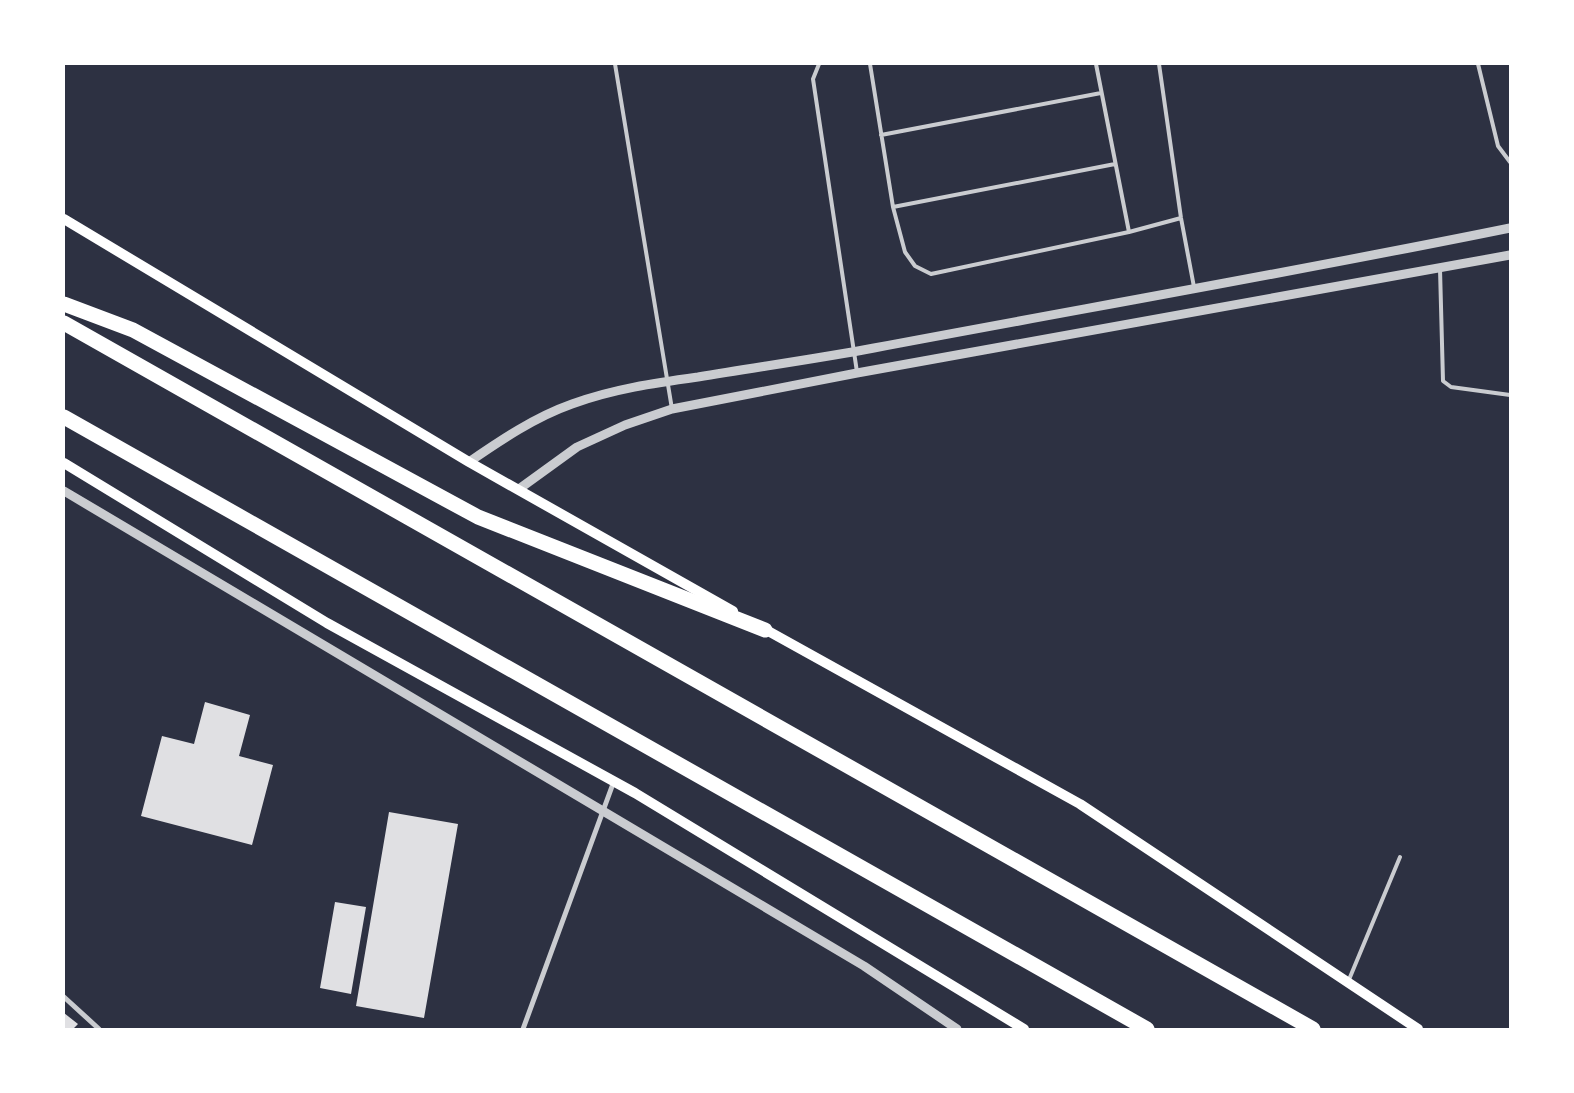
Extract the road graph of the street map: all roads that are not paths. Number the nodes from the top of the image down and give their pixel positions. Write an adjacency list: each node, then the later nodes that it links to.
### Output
1 (615, 64): 23 (lane)
2 (819, 64): 21 (lane)
3 (870, 64): 8 (lane)
4 (1096, 64): 7 (lane)
5 (1159, 64): 12 (lane)
6 (1478, 64): 9 (lane)
7 (1101, 93): 8 (lane); 10 (lane)
8 (881, 136): 11 (lane)
9 (1510, 162)
10 (1115, 164): 11 (lane); 15 (lane)
11 (893, 208): 15 (lane)
12 (1181, 218): 15 (lane); 18 (lane)
13 (64, 219): 27 (main road)
14 (1510, 228): 18 (street)
15 (1129, 232)
16 (1510, 255): 17 (street)
17 (1440, 269): 22 (street); 24 (lane)
18 (1194, 287): 21 (street)
19 (64, 304): 31 (highway)
20 (64, 323): 42 (highway)
21 (853, 352): 22 (lane); 23 (street)
22 (857, 373): 25 (street)
23 (666, 382): 25 (lane); 27 (street)
24 (1510, 395)
25 (672, 409): 29 (street)
26 (64, 417): 41 (highway)
27 (469, 462): 29 (main road)
28 (64, 463): 32 (main road)
29 (519, 489): 31 (main road)
30 (64, 491): 33 (street)
31 (765, 630): 35 (main road)
32 (614, 781): 33 (street); 40 (main road)
33 (602, 810): 38 (street); 39 (street)
34 (1400, 857): 35 (lane)
35 (1348, 983): 43 (main road)
36 (64, 997): 37 (street)
37 (99, 1029)
38 (523, 1029)
39 (957, 1029)
40 (1024, 1029)
41 (1147, 1029)
42 (1313, 1029)
43 (1418, 1029)

